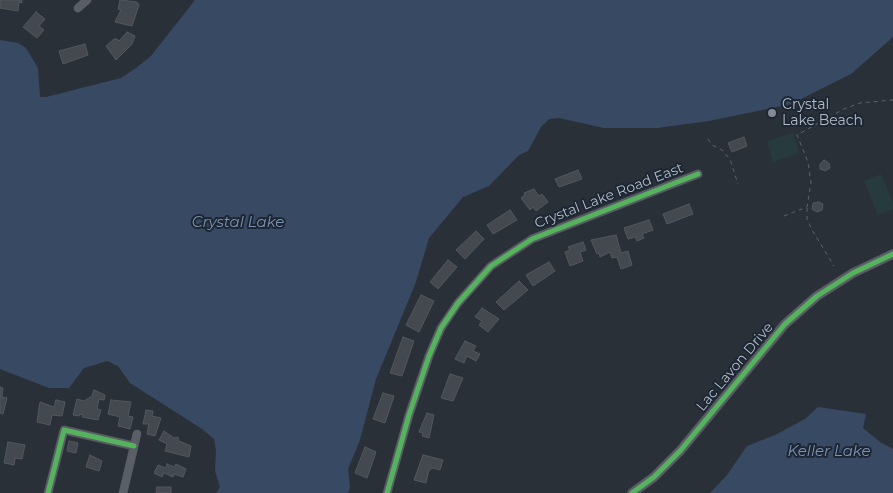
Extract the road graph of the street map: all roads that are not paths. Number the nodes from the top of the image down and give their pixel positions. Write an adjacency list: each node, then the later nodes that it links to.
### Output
1 (87, 0): 2 (street)
2 (78, 8)
3 (698, 174): 9 (street, Crystal Lake Road East)
4 (893, 254): 10 (street, Lac Lavon Drive)
5 (137, 434): 6 (street)
6 (134, 446): 7 (street); 8 (street)
7 (48, 493)
8 (123, 493)
9 (387, 493)
10 (632, 493)

